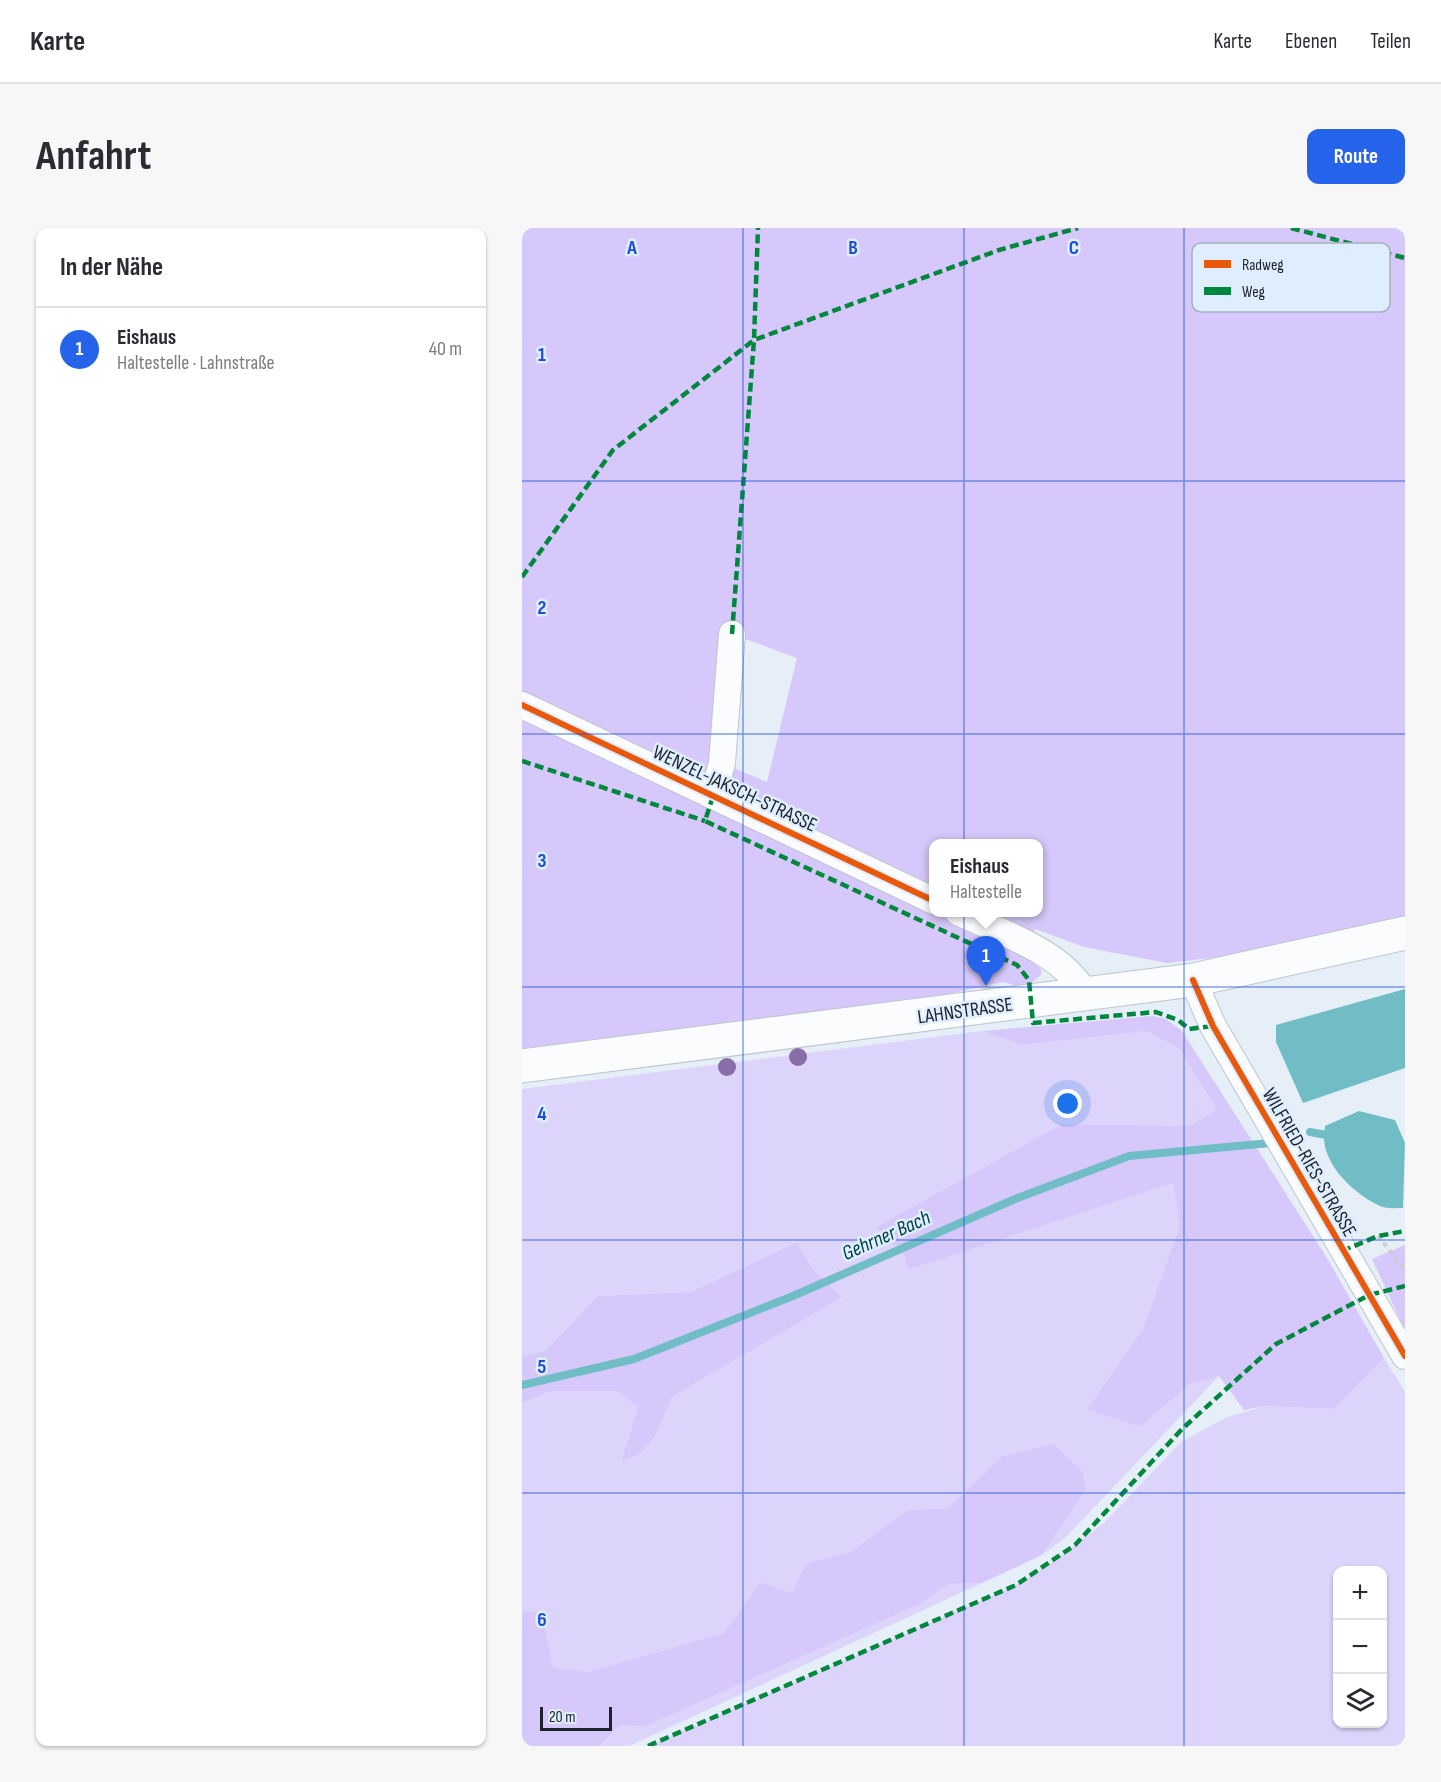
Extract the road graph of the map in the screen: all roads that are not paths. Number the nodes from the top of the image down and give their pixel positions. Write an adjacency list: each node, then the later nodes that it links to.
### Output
1 (732, 634): 3 (street)
2 (522, 705): 3 (street, WENZEL-JAKSCH-STRASSE)
3 (713, 796): 4 (street, WENZEL-JAKSCH-STRASSE)
4 (929, 899)
5 (968, 917): 8 (street)
6 (1405, 933): 7 (main road, LAHNSTRASSE)
7 (1193, 980): 8 (main road, LAHNSTRASSE); 10 (street, WILFRIED-RIES-STRASSE)
8 (1084, 993): 9 (main road, LAHNSTRASSE)
9 (522, 1066)
10 (1405, 1356)

